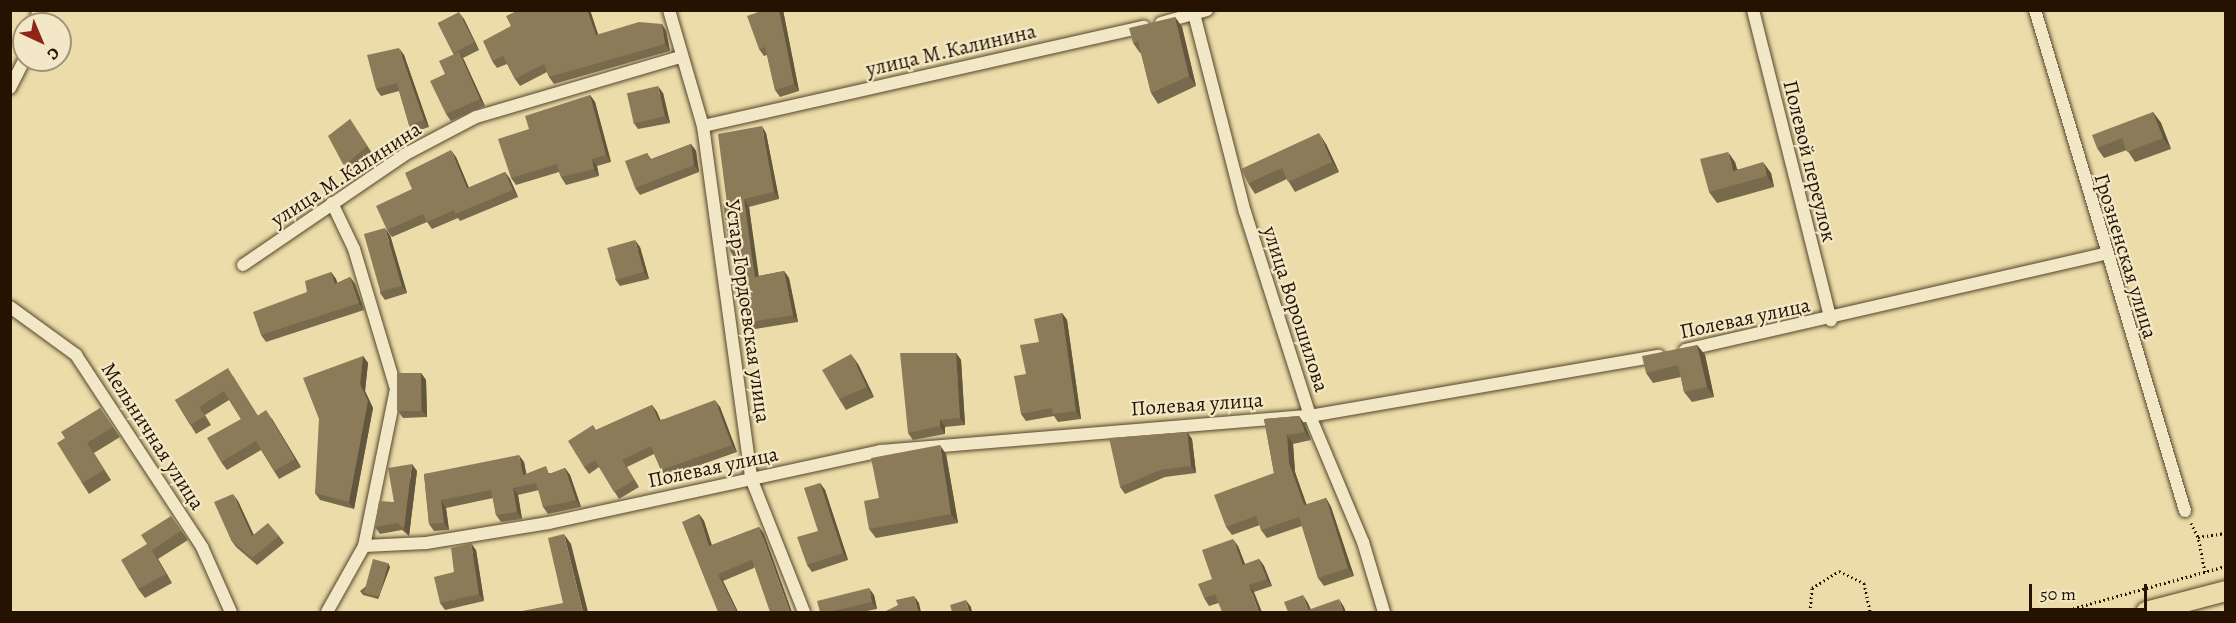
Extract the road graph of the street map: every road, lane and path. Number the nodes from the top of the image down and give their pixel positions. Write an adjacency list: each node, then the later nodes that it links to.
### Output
1 (669, 10): 6 (street, Устар-Гордоевская улица)
2 (1207, 10): 5 (street, улица М.Калинина)
3 (1753, 10): 14 (street, Полевой переулок)
4 (2035, 10): 11 (street, Грозненская улица)
5 (1194, 13): 9 (street, улица М.Калинина); 15 (street, улица Ворошилова)
6 (680, 57): 9 (street, Устар-Гордоевская улица); 10 (street, улица М.Калинина)
7 (18, 72): 8 (street)
8 (10, 88)
9 (703, 126): 16 (street, Устар-Гордоевская улица)
10 (332, 203): 12 (street, улица М.Калинина); 19 (street)
11 (2104, 254): 14 (street, Полевая улица); 17 (street, Грозненская улица)
12 (243, 265)
13 (10, 307): 23 (street, Мельничная улица)
14 (1832, 320): 15 (street, Полевая улица)
15 (1310, 416): 16 (street, Полевая улица); 26 (street, улица Ворошилова)
16 (751, 478): 19 (street, Полевая улица); 25 (street, Устар-Гордоевская улица)
17 (2185, 511)
18 (2226, 533): 21 (path)
19 (364, 546): 24 (street)
20 (2226, 566): 21 (path)
21 (2205, 572): 29 (path)
22 (2226, 591): 30 (main road)
23 (231, 612)
24 (327, 612)
25 (804, 612)
26 (1384, 612)
27 (1810, 612): 28 (path)
28 (1870, 612)
29 (2060, 612)
30 (2146, 612)

